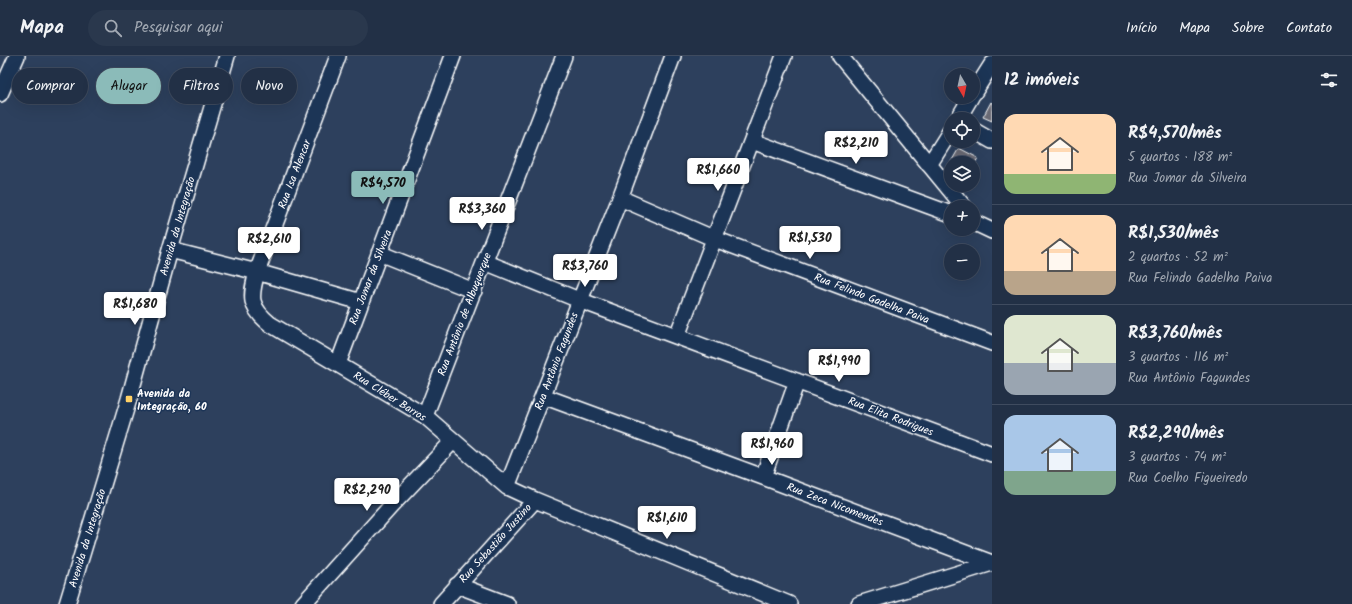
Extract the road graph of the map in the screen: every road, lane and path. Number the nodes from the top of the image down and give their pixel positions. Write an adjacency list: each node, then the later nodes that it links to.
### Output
1 (18, 56): 11 (street)
2 (227, 56): 23 (street, Avenida da Integração)
3 (338, 56): 26 (street, Rua Isa Alencar)
4 (453, 56): 24 (street, Rua Jomar da Silveira)
5 (564, 56): 25 (street, Rua Antônio de Albuquerque)
6 (673, 56): 17 (street, Rua Antônio Fagundes)
7 (784, 56): 13 (street)
8 (840, 56): 16 (street)
9 (992, 64): 10 (street)
10 (980, 83)
11 (0, 94)
12 (980, 134): 15 (street)
13 (752, 141): 19 (street); 22 (street)
14 (944, 141): 16 (street)
15 (992, 141)
16 (929, 165): 18 (street)
17 (620, 198): 22 (street, Rua Felindo Gadelha Paiva); 29 (street, Rua Antônio Fagundes)
18 (958, 200)
19 (944, 211)
20 (980, 224): 21 (street)
21 (992, 231)
22 (715, 239): 31 (street); 32 (street, Rua Felindo Gadelha Paiva)
23 (170, 250): 26 (street); 44 (street, Avenida da Integração)
24 (380, 253): 27 (street); 30 (street, Rua Jomar da Silveira)
25 (485, 262): 27 (street, Rua Antônio de Albuquerque); 29 (street, Rua Elita Rodrigues)
26 (257, 272): 28 (street, Rua Isa Alencar); 30 (street)
27 (474, 291): 36 (street, Rua Antônio de Albuquerque)
28 (252, 292): 33 (street, Rua Cléber Barros)
29 (579, 300): 31 (street, Rua Elita Rodrigues); 35 (street, Rua Antônio Fagundes)
30 (361, 302): 33 (street, Rua Jomar da Silveira)
31 (677, 336): 34 (street, Rua Elita Rodrigues)
32 (992, 343)
33 (338, 364): 36 (street, Rua Cléber Barros)
34 (797, 381): 38 (street, Rua Elita Rodrigues); 39 (street)
35 (543, 396): 39 (street, Rua Zeca Nicomendes); 40 (street, Rua Antônio Fagundes)
36 (425, 416): 37 (street, Rua Cléber Barros)
37 (453, 441): 40 (street, Rua Cléber Barros); 45 (street)
38 (992, 454)
39 (763, 477): 42 (street, Rua Zeca Nicomendes)
40 (507, 487): 41 (street, Rua Cléber Barros)
41 (535, 500): 43 (street, Rua Sebastião Justino); 48 (street, Rua Cléber Barros)
42 (992, 563): 49 (street)
43 (457, 585): 46 (street, Rua Sebastião Justino); 47 (street)
44 (67, 604)
45 (303, 604)
46 (441, 604)
47 (507, 604)
48 (789, 604)
49 (859, 604)

